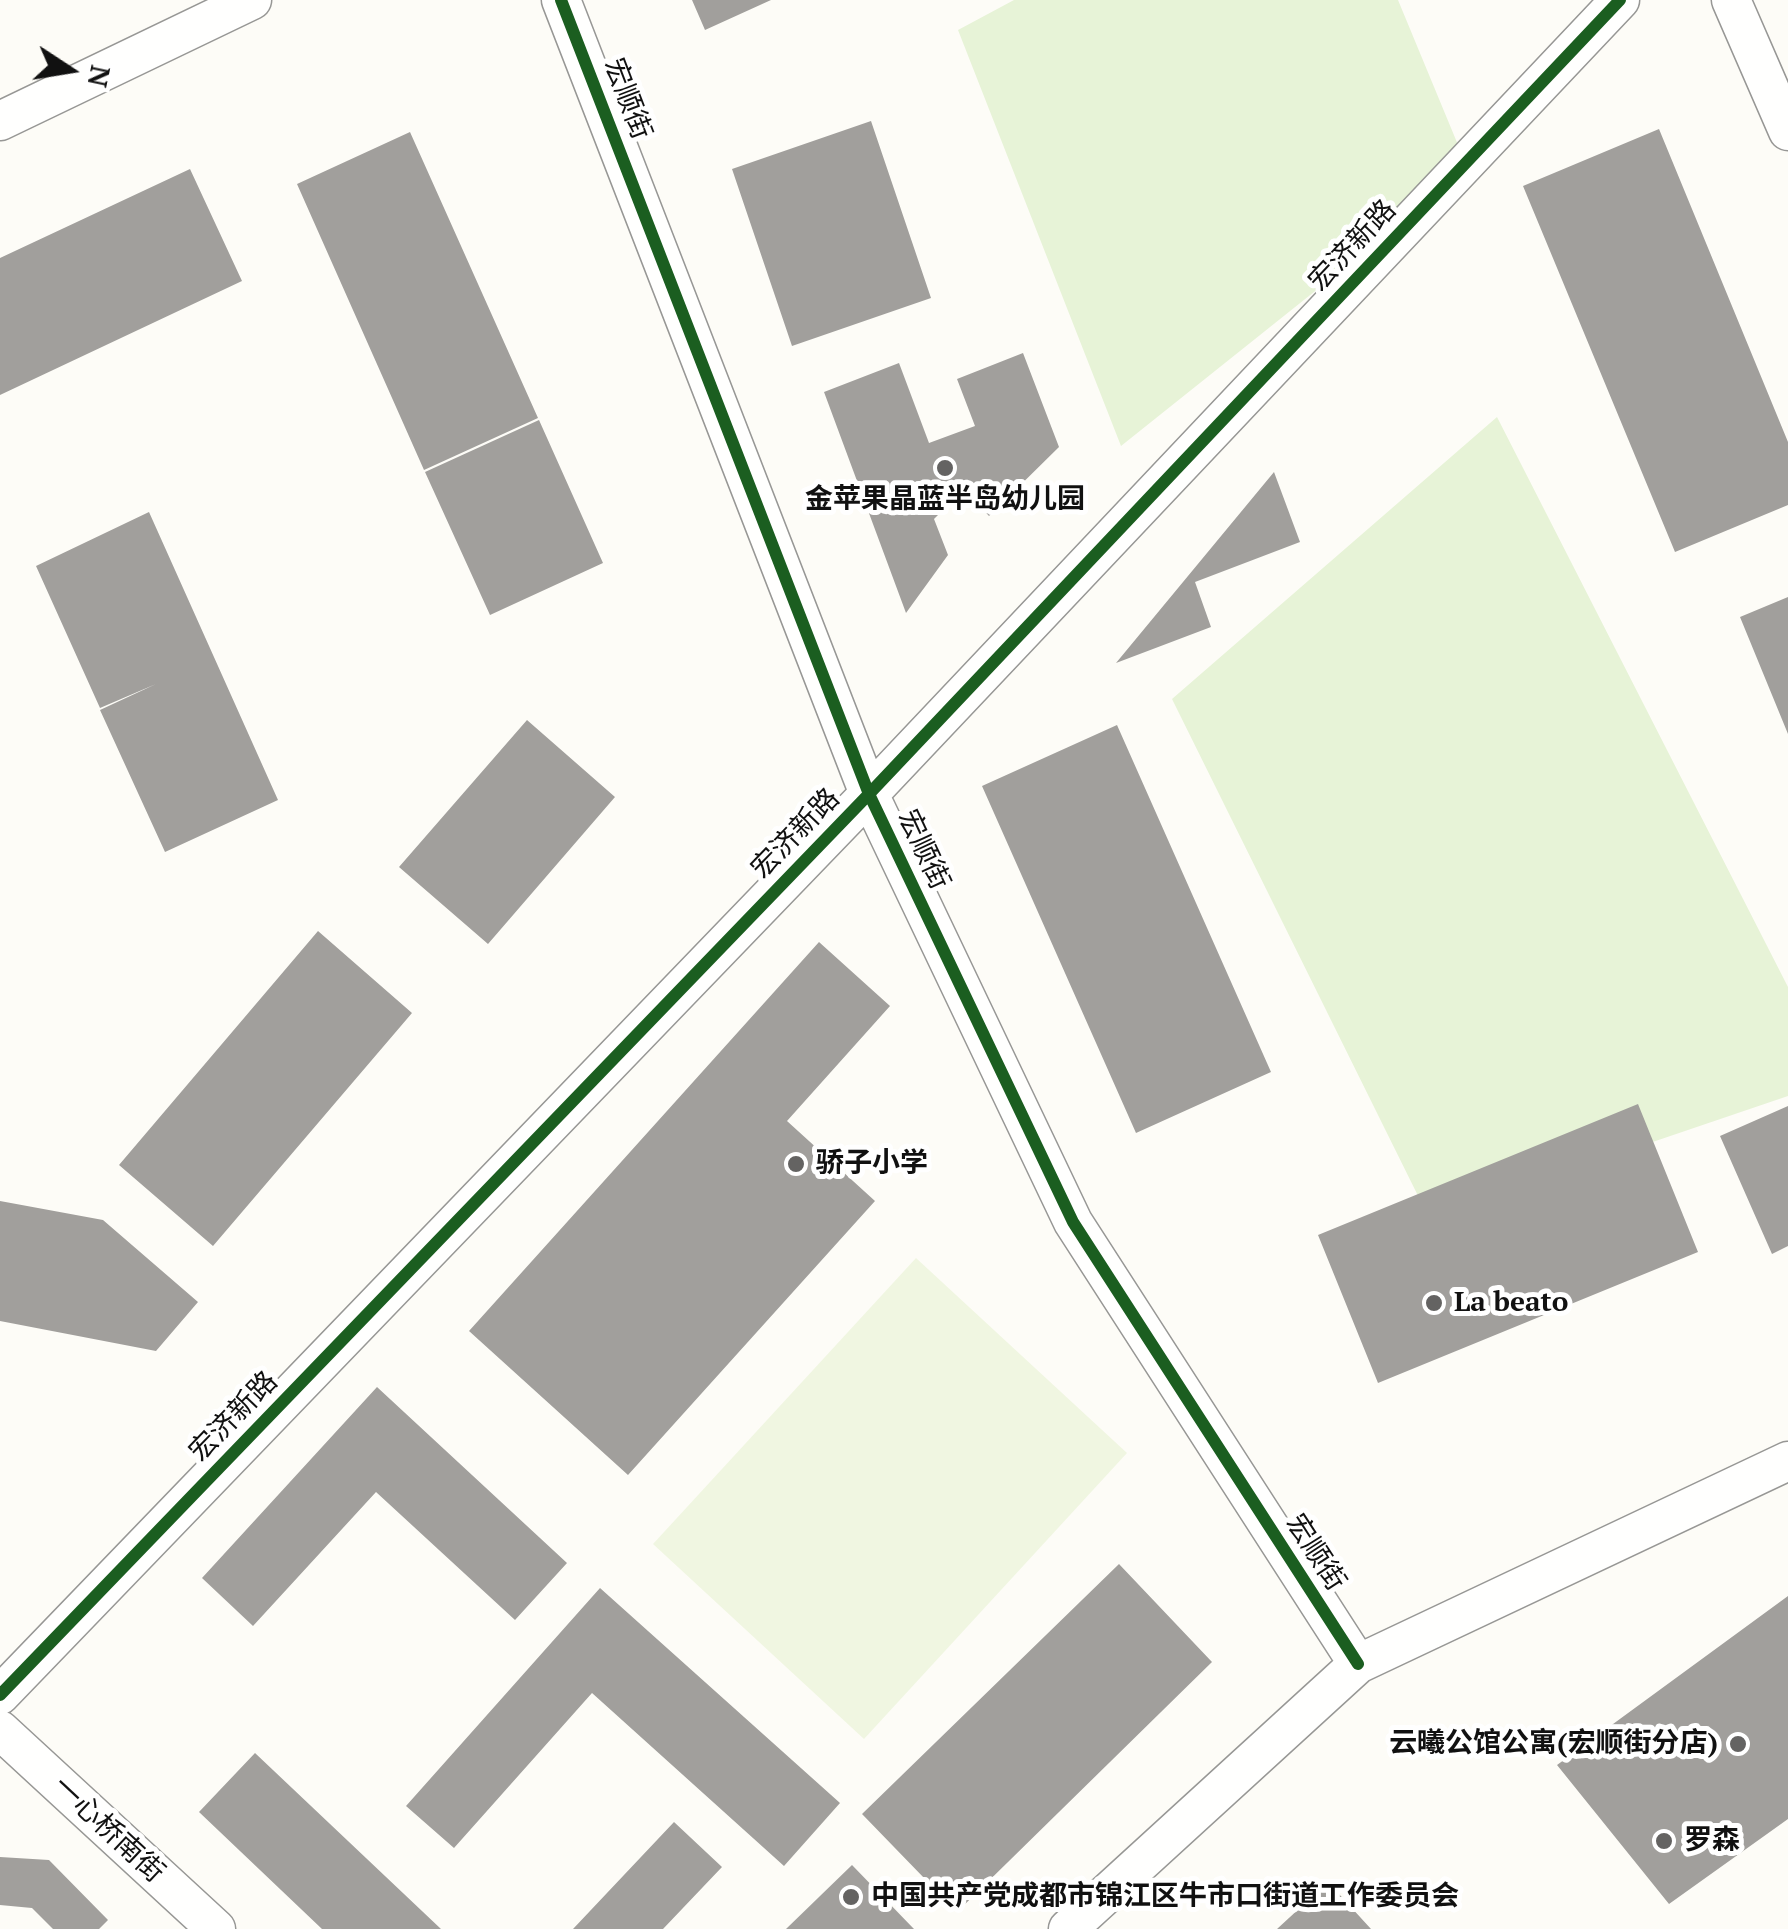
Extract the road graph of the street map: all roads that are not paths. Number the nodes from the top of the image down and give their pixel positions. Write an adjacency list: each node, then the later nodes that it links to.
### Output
1 (252, 0): 5 (street)
2 (562, 0): 7 (street, 宏顺街)
3 (1620, 0): 7 (street, 宏济新路)
4 (1731, 0): 6 (street)
5 (0, 121)
6 (1788, 131)
7 (869, 794): 9 (street, 宏顺街); 10 (street, 宏济新路)
8 (1788, 1461): 9 (street)
9 (1358, 1664): 13 (street)
10 (0, 1695)
11 (0, 1730): 12 (street, 一心桥南街)
12 (216, 1929)
13 (1068, 1929)

